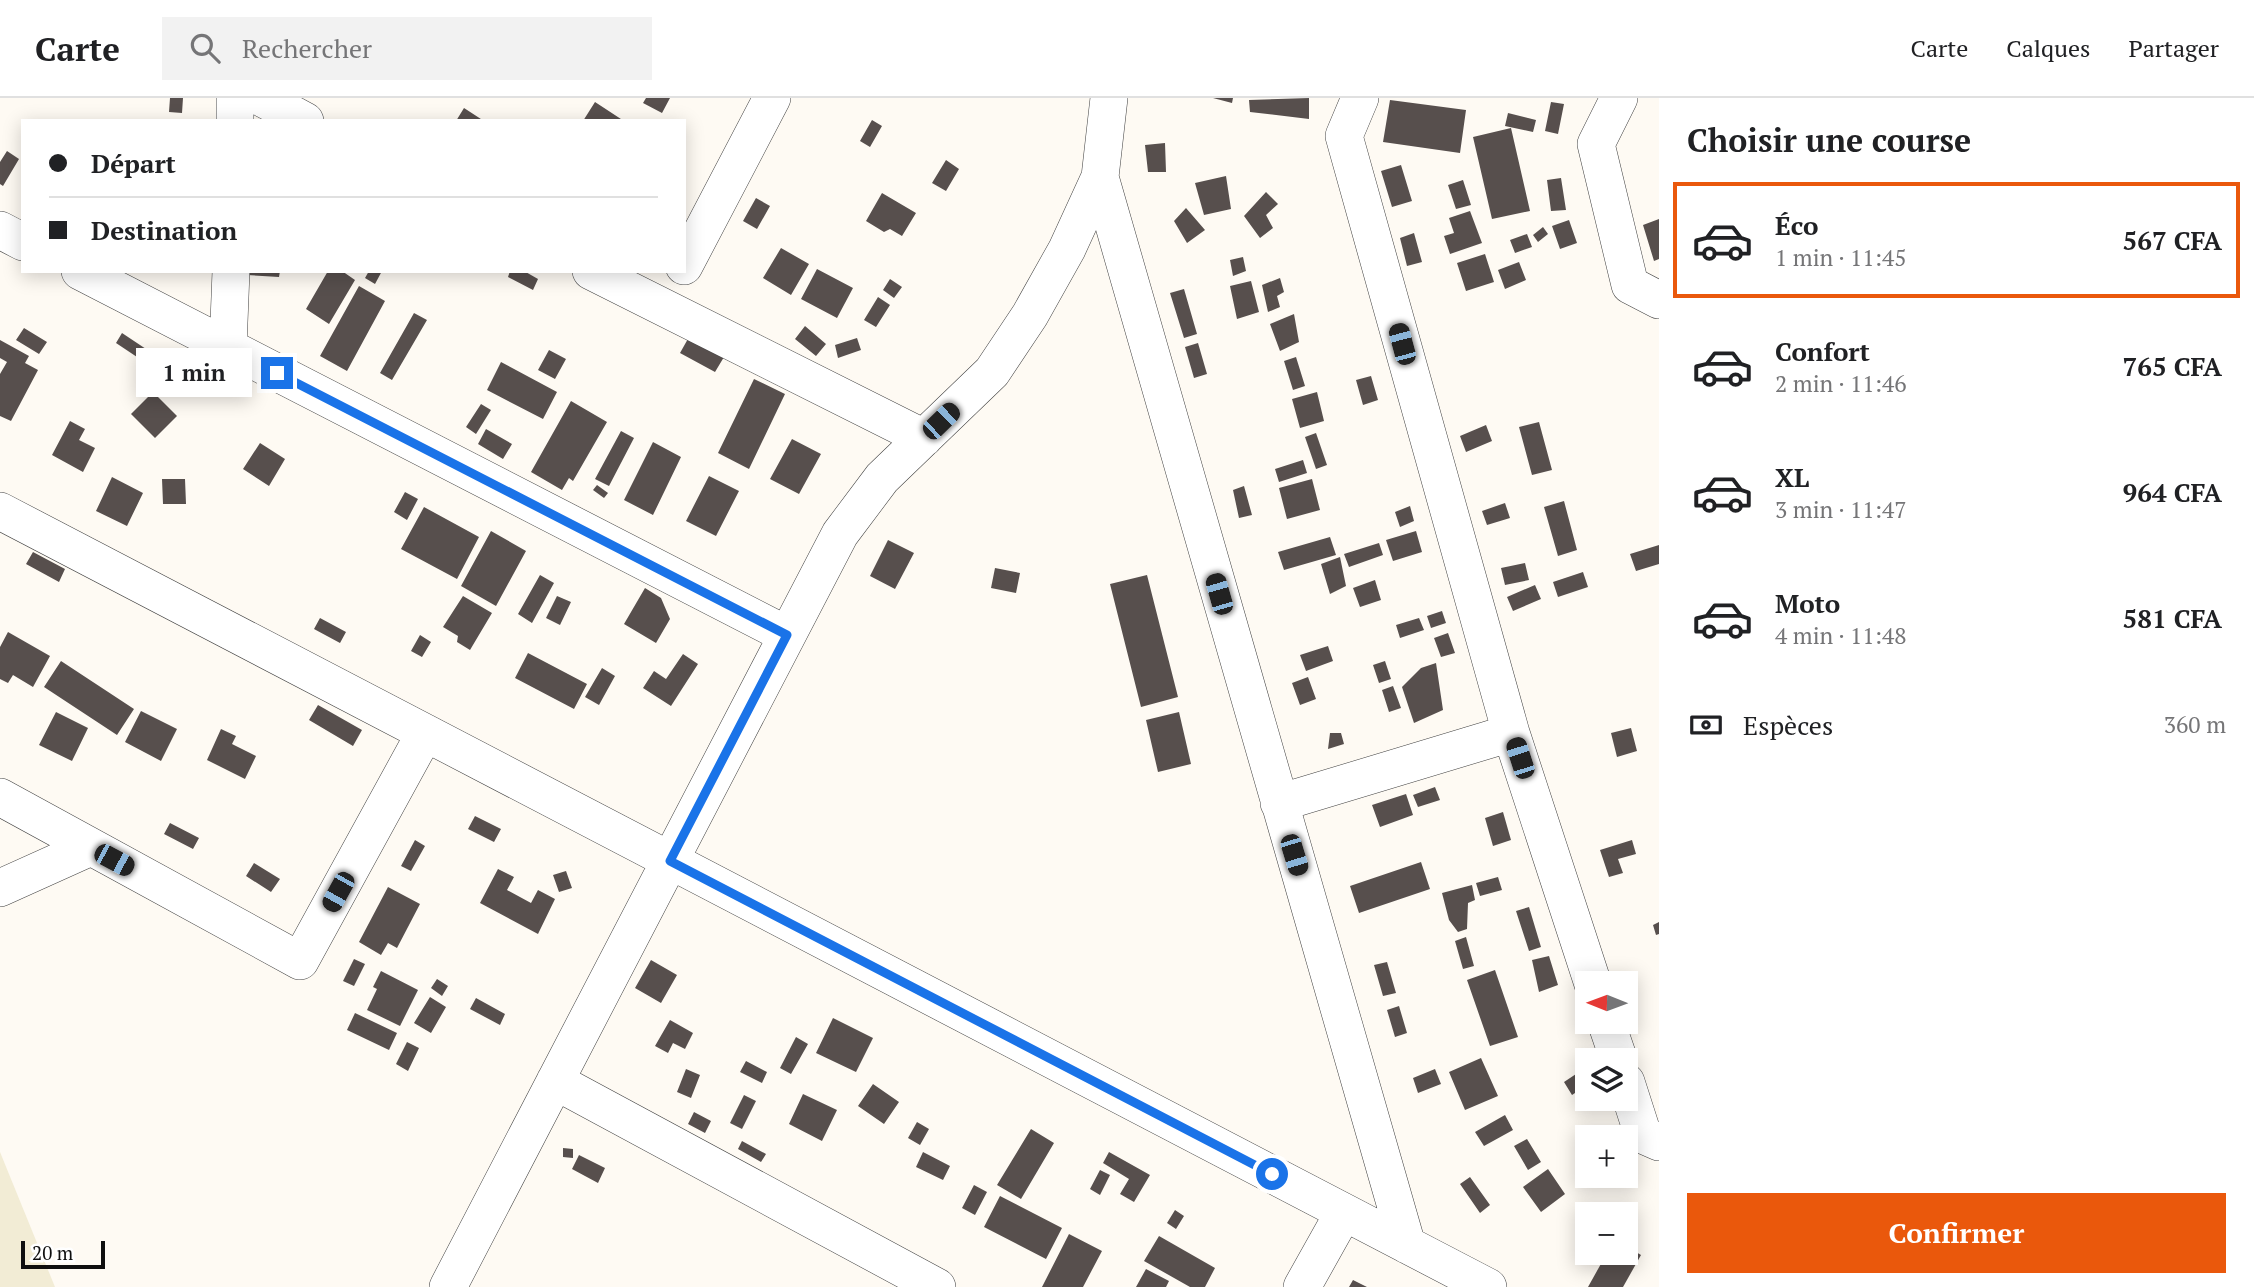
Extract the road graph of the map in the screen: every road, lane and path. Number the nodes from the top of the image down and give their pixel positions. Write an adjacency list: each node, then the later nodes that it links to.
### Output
1 (235, 98): 7 (street)
2 (262, 98): 8 (street)
3 (772, 98): 12 (street)
4 (1109, 98): 9 (street)
5 (1360, 98): 24 (street)
6 (1619, 98): 17 (street)
7 (235, 119)
8 (301, 119)
9 (1100, 177): 20 (street); 26 (street)
10 (0, 230): 11 (street)
11 (21, 241)
12 (686, 262)
13 (84, 273): 19 (street)
14 (231, 273): 19 (street)
15 (595, 273): 18 (street)
16 (680, 273): 18 (street)
17 (1659, 300)
18 (662, 309): 20 (street)
19 (228, 348): 22 (street)
20 (924, 438): 22 (street)
21 (0, 511): 23 (street)
22 (787, 635): 28 (street)
23 (425, 733): 27 (street); 28 (street)
24 (1511, 733): 26 (street); 30 (street)
25 (0, 797): 27 (street)
26 (1279, 803): 35 (street)
27 (91, 847): 29 (street)
28 (670, 861): 31 (street); 34 (street)
29 (0, 888)
30 (1590, 971)
31 (555, 1081): 36 (street); 37 (street)
32 (1635, 1111): 33 (street)
33 (1659, 1142)
34 (1344, 1212): 35 (street); 38 (street)
35 (1407, 1245): 39 (street)
36 (448, 1287)
37 (937, 1287)
38 (1302, 1287)
39 (1488, 1287)

